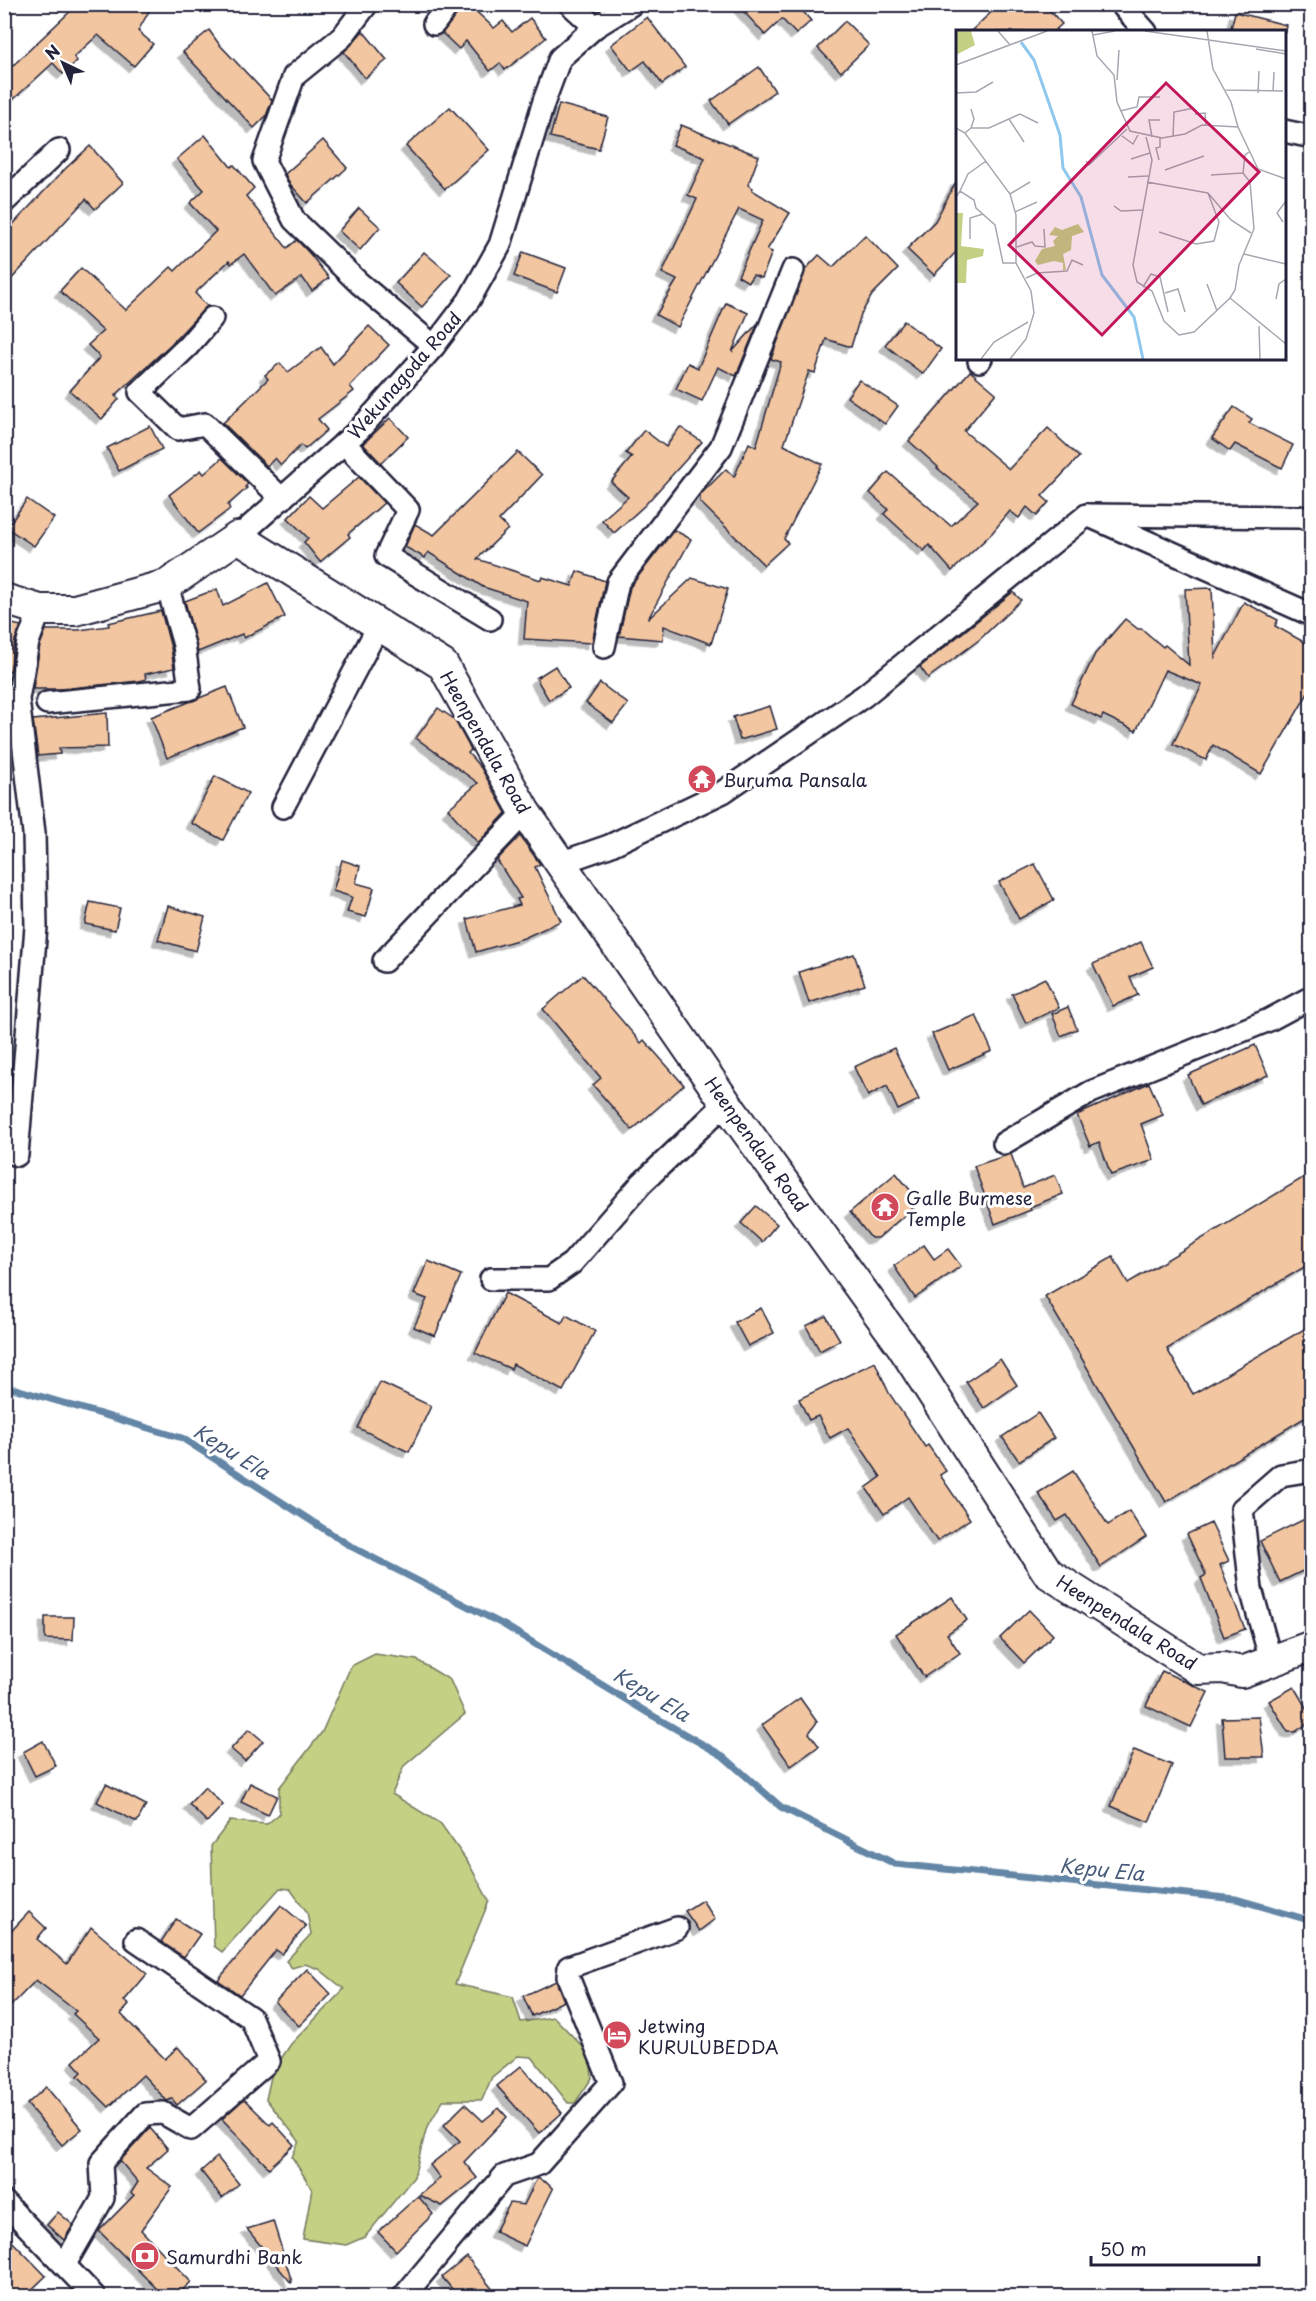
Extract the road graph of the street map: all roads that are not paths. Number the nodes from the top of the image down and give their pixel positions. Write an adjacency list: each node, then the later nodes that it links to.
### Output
1 (367, 4): 15 (street)
2 (449, 4): 6 (street)
3 (570, 4): 7 (street)
4 (632, 4): 7 (street, Wekunagoda Road)
5 (1121, 4): 8 (street)
6 (434, 24)
7 (595, 27): 15 (street, Wekunagoda Road)
8 (1144, 30)
9 (1286, 131): 10 (street)
10 (1311, 137)
11 (59, 150): 12 (street)
12 (4, 202)
13 (793, 270): 27 (street)
14 (212, 318): 17 (street)
15 (434, 346): 16 (street, Wekunagoda Road)
16 (344, 443): 17 (street, Wekunagoda Road); 25 (street)
17 (282, 499): 20 (street, Wekunagoda Road)
18 (1087, 515): 19 (street); 24 (street); 31 (street)
19 (1311, 520)
20 (238, 537): 21 (street); 26 (street, Heenpendala Road)
21 (167, 585): 23 (street); 28 (street)
22 (4, 599): 23 (street)
23 (40, 610): 36 (street)
24 (1311, 615)
25 (490, 619)
26 (379, 625): 29 (street); 30 (street, Heenpendala Road)
27 (604, 647)
28 (47, 703)
29 (282, 807)
30 (525, 813): 31 (street, Heenpendala Road); 32 (street)
31 (560, 863): 34 (street, Heenpendala Road)
32 (384, 961)
33 (1311, 997): 35 (street)
34 (726, 1103): 37 (street); 40 (street, Heenpendala Road)
35 (1004, 1143)
36 (4, 1151)
37 (491, 1279)
38 (1311, 1470): 40 (street)
39 (1311, 1646): 40 (street, Heenpendala Road)
40 (1271, 1661)
41 (676, 1928): 46 (street)
42 (136, 1941): 44 (street)
43 (4, 2202): 44 (street)
44 (65, 2264): 45 (street)
45 (94, 2296)
46 (404, 2296)

